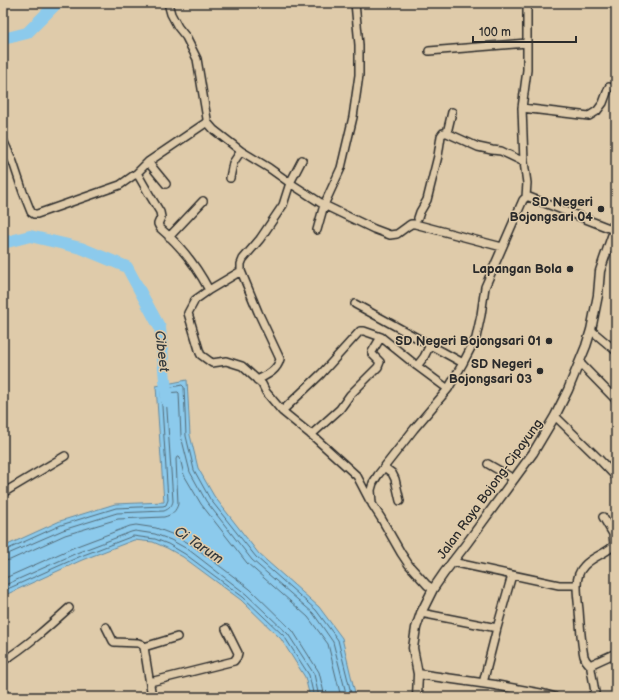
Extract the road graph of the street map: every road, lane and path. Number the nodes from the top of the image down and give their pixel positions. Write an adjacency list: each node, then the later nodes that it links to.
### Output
1 (168, 3): 9 (street)
2 (355, 3): 22 (street)
3 (527, 3): 4 (street)
4 (527, 43): 5 (street); 7 (street)
5 (429, 52)
6 (609, 87): 7 (street)
7 (522, 108): 15 (street)
8 (452, 112): 10 (street)
9 (207, 122): 12 (street); 14 (street)
10 (446, 133): 15 (street); 23 (street)
11 (3, 140): 16 (street)
12 (241, 151): 17 (street); 18 (street)
13 (302, 160): 18 (street)
14 (148, 162): 16 (street); 19 (street)
15 (524, 162): 20 (street)
16 (137, 173): 26 (street)
17 (230, 178)
18 (290, 183): 22 (street); 28 (street)
19 (166, 184)
20 (526, 197): 24 (street); 27 (street)
21 (203, 201): 26 (street)
22 (324, 205): 25 (street); 27 (street)
23 (418, 218)
24 (615, 228): 31 (street, Jalan Raya Bojong-Cipayung)
25 (317, 230)
26 (169, 237): 29 (street)
27 (502, 248): 35 (street)
28 (241, 271): 29 (street); 38 (street)
29 (209, 290): 38 (street)
30 (356, 304): 33 (street)
31 (591, 330): 34 (street); 36 (street, Jalan Raya Bojong-Cipayung)
32 (381, 337): 37 (street); 41 (street); 43 (street)
33 (430, 345): 35 (street); 37 (street)
34 (616, 351)
35 (463, 363): 39 (street)
36 (580, 363): 40 (street); 42 (street, Jalan Raya Bojong-Cipayung)
37 (418, 366): 39 (street)
38 (257, 380): 41 (street)
39 (448, 389): 46 (street)
40 (616, 400)
41 (282, 411): 43 (street)
42 (555, 416): 47 (street); 48 (street, Jalan Raya Bojong-Cipayung)
43 (311, 435): 51 (street)
44 (65, 456): 49 (street)
45 (488, 464): 48 (street)
46 (384, 467): 50 (street); 51 (street)
47 (616, 477)
48 (514, 479): 53 (street, Jalan Raya Bojong-Cipayung)
49 (3, 493)
50 (400, 501)
51 (372, 504): 56 (street)
52 (603, 517): 55 (street)
53 (452, 562): 54 (street); 56 (street, Jalan Raya Bojong-Cipayung)
54 (512, 575): 55 (street); 60 (street)
55 (577, 585): 66 (street)
56 (433, 589): 58 (street, Jalan Raya Bojong-Cipayung)
57 (69, 608): 65 (street)
58 (421, 613): 60 (street); 67 (street, Jalan Raya Bojong-Cipayung)
59 (106, 627): 63 (street)
60 (497, 628): 69 (street)
61 (226, 629): 68 (street)
62 (177, 637): 63 (street)
63 (144, 647): 68 (street)
64 (616, 653): 66 (street)
65 (3, 661)
66 (592, 664): 73 (street)
67 (418, 674): 69 (street); 71 (street, Jalan Raya Bojong-Cipayung)
68 (150, 682): 70 (street)
69 (483, 683): 72 (street)
70 (152, 697)
71 (417, 697)
72 (554, 697)
73 (590, 697)

